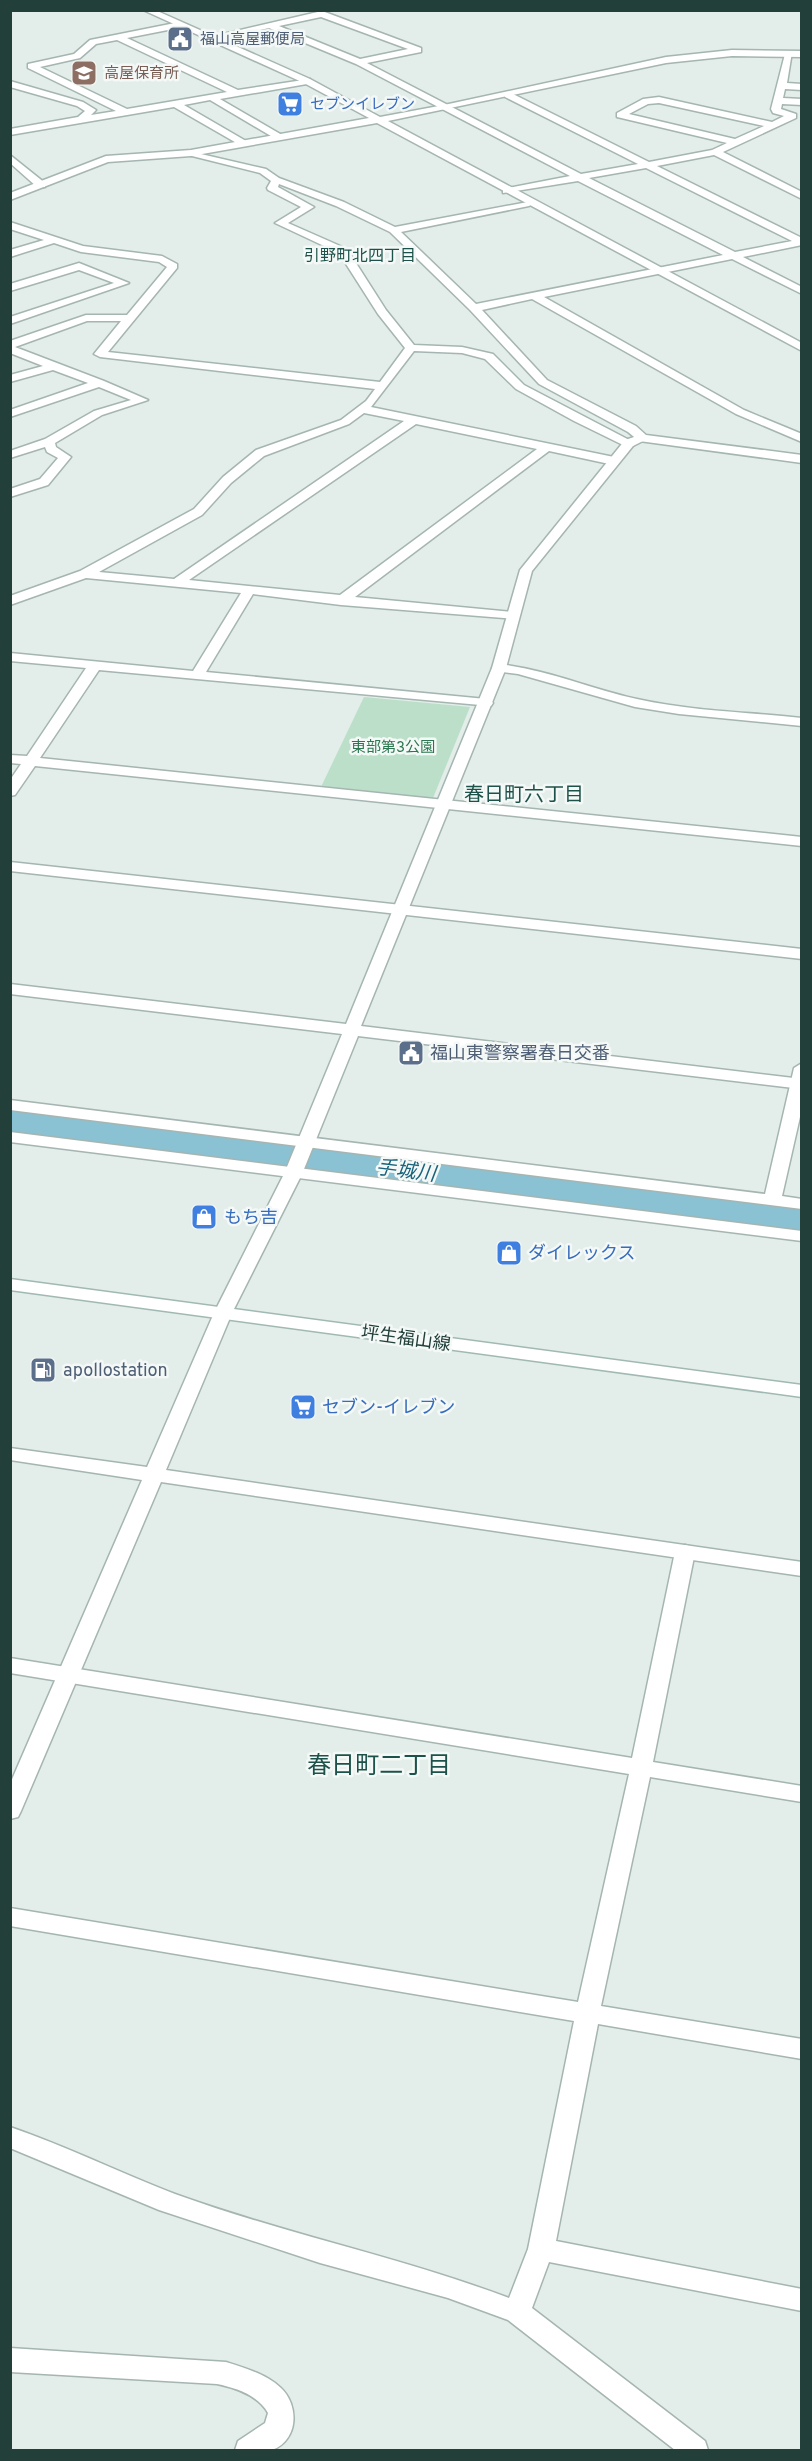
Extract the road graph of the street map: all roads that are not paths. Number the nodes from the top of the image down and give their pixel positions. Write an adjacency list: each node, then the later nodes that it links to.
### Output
1 (147, 10): 2 (street)
2 (180, 25): 4 (street); 5 (street)
3 (270, 25): 5 (street); 8 (street); 8 (street)
4 (118, 37): 13 (street); 20 (street)
5 (210, 38): 9 (street)
6 (789, 54): 7 (street); 11 (street); 14 (street)
7 (801, 54)
8 (359, 62): 19 (street)
9 (307, 81): 13 (street); 23 (street)
10 (10, 84): 22 (street)
11 (782, 86): 12 (street); 16 (street)
12 (801, 87)
13 (237, 93): 15 (street)
14 (508, 95): 19 (street); 32 (street)
15 (211, 97): 18 (street); 26 (street)
16 (779, 101): 17 (street); 21 (street)
17 (801, 102)
18 (174, 104): 20 (street); 28 (street)
19 (444, 108): 23 (street); 33 (street)
20 (125, 112): 22 (street)
21 (797, 117): 24 (street)
22 (81, 120): 25 (street)
23 (376, 120): 26 (street); 36 (street)
24 (773, 125): 27 (street); 27 (street)
25 (10, 132)
26 (279, 137): 28 (street)
27 (736, 142): 29 (street)
28 (243, 144): 30 (street)
29 (715, 152): 32 (street); 37 (street)
30 (190, 153): 34 (street); 35 (street)
31 (10, 158): 35 (street)
32 (644, 165): 33 (street); 43 (street)
33 (580, 177): 36 (street); 45 (street)
34 (276, 180): 41 (street); 54 (street)
35 (41, 185): 38 (street)
36 (507, 191): 39 (street)
37 (801, 196)
38 (10, 197)
39 (529, 203): 41 (street); 46 (street)
40 (10, 225): 42 (street)
41 (394, 230): 50 (street)
42 (54, 240): 44 (street); 51 (street)
43 (801, 242): 45 (street)
44 (11, 253)
45 (734, 256): 46 (street); 48 (street)
46 (659, 271): 49 (street); 55 (street)
47 (10, 288): 52 (street)
48 (801, 291)
49 (536, 297): 50 (street); 65 (street)
50 (474, 308): 64 (street)
51 (130, 318): 53 (street); 60 (street)
52 (10, 321)
53 (10, 345)
54 (411, 348): 60 (street); 67 (street)
55 (801, 348)
56 (10, 349): 57 (street)
57 (53, 366): 58 (street); 59 (street)
58 (10, 379)
59 (100, 383): 62 (street); 66 (street)
60 (382, 386): 61 (street)
61 (362, 409): 63 (street); 73 (street)
62 (10, 414)
63 (414, 420): 68 (street); 74 (street)
64 (643, 438): 67 (street); 70 (street)
65 (801, 439)
66 (49, 442): 69 (street); 72 (street)
67 (629, 443): 71 (street)
68 (547, 447): 71 (street); 77 (street)
69 (10, 455)
70 (801, 459)
71 (614, 461): 78 (street)
72 (10, 493)
73 (84, 574): 74 (street); 76 (street)
74 (177, 583): 75 (street)
75 (248, 592): 77 (street); 82 (street)
76 (10, 601)
77 (341, 601): 78 (street)
78 (512, 616): 81 (street)
79 (10, 657): 80 (street)
80 (95, 665): 82 (street); 86 (street)
81 (499, 668): 83 (street); 84 (street)
82 (198, 674): 83 (street)
83 (486, 703): 88 (street)
84 (801, 722)
85 (10, 759): 86 (street)
86 (30, 761): 87 (street); 88 (street)
87 (10, 792)
88 (444, 804): 89 (street); 91 (street)
89 (801, 842)
90 (10, 866): 91 (street)
91 (399, 910): 92 (street); 94 (street)
92 (801, 954)
93 (10, 988): 94 (street)
94 (352, 1030): 95 (street); 98 (street)
95 (800, 1078): 100 (street)
96 (10, 1105): 98 (street)
97 (10, 1137): 99 (street)
98 (303, 1145): 99 (street); 100 (street)
99 (294, 1172): 102 (street); 104 (street)
100 (772, 1200): 101 (street)
101 (801, 1204)
102 (801, 1236)
103 (10, 1284): 104 (street, 坪生福山線)
104 (223, 1313): 105 (street, 坪生福山線); 107 (street)
105 (801, 1391)
106 (10, 1454): 107 (street)
107 (153, 1476): 108 (street); 111 (street)
108 (685, 1552): 109 (street); 112 (street)
109 (801, 1569)
110 (10, 1665): 111 (street)
111 (68, 1675): 112 (street); 114 (street)
112 (641, 1768): 113 (street); 116 (street)
113 (801, 1794)
114 (10, 1811)
115 (10, 1917): 116 (street)
116 (588, 2013): 117 (street); 119 (street)
117 (801, 2049)
118 (10, 2138): 121 (street)
119 (541, 2249): 120 (street); 121 (street)
120 (801, 2300)
121 (517, 2312): 124 (street)
122 (10, 2360): 123 (street)
123 (248, 2451)
124 (695, 2451)

